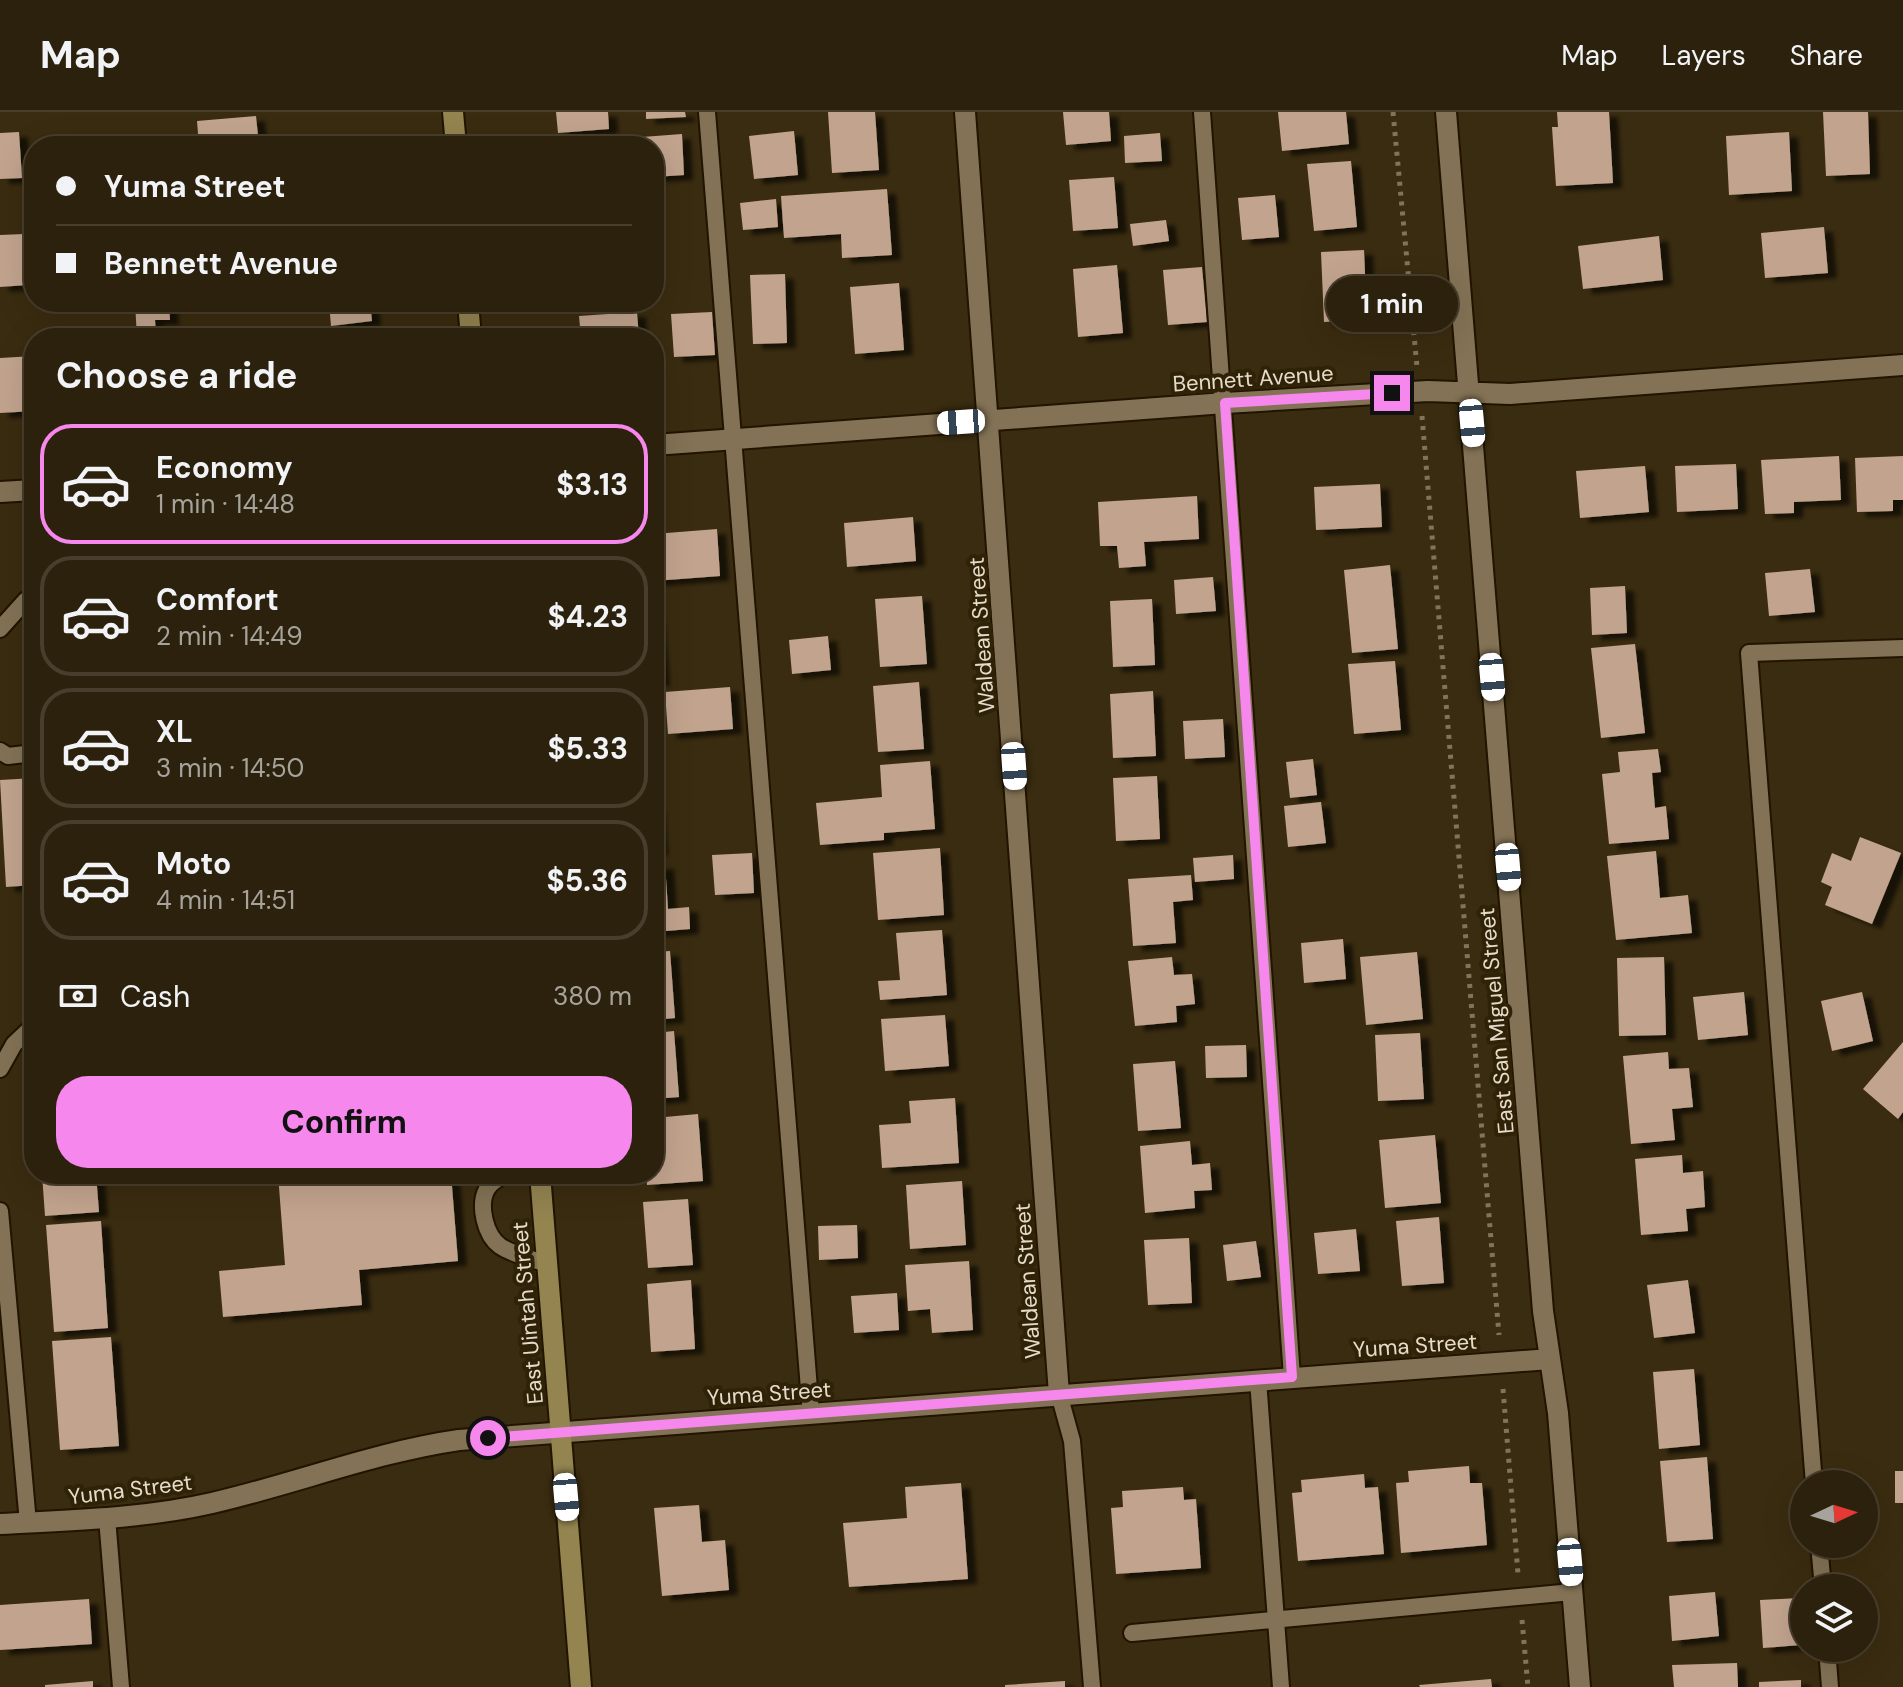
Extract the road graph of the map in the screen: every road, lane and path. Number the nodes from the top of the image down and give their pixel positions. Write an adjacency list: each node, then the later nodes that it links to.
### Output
1 (453, 112): 7 (main road)
2 (707, 112): 13 (lane)
3 (965, 112): 12 (street, Waldean Street)
4 (1202, 112): 11 (lane)
5 (1393, 112): 10 (path)
6 (1446, 112): 9 (street, East San Miguel Street)
7 (455, 136)
8 (1903, 365): 9 (street, Bennett Avenue)
9 (1469, 391): 10 (street, Bennett Avenue); 28 (street, East San Miguel Street)
10 (1419, 392): 11 (street, Bennett Avenue); 29 (path)
11 (1225, 403): 12 (street, Bennett Avenue); 30 (lane)
12 (989, 420): 13 (street, Bennett Avenue); 32 (street, Waldean Street)
13 (733, 439): 14 (street, Bennett Avenue); 33 (lane)
14 (664, 444)
15 (24, 491): 16 (street)
16 (0, 492)
17 (24, 602): 18 (lane)
18 (0, 629)
19 (1903, 648): 35 (lane)
20 (0, 751): 21 (lane)
21 (24, 754)
22 (24, 1034): 23 (lane)
23 (0, 1069)
24 (492, 1184): 27 (lane)
25 (541, 1184): 27 (main road, East Uintah Street)
26 (0, 1211): 37 (lane)
27 (547, 1264): 34 (main road, East Uintah Street)
28 (1550, 1359): 29 (street, Yuma Street); 39 (street, East San Miguel Street)
29 (1501, 1363): 30 (street, Yuma Street); 40 (path)
30 (1292, 1377): 31 (street, Yuma Street)
31 (1258, 1380): 32 (street, Yuma Street); 41 (lane)
32 (1059, 1394): 33 (street, Yuma Street); 46 (lane)
33 (811, 1414): 34 (street, Yuma Street)
34 (561, 1433): 36 (street, Yuma Street); 45 (main road, East Uintah Street)
35 (1813, 1470)
36 (107, 1518): 37 (street, Yuma Street); 44 (lane)
37 (28, 1523): 38 (street, Yuma Street)
38 (0, 1524)
39 (1572, 1592): 40 (lane); 49 (street, East San Miguel Street)
40 (1520, 1597): 41 (lane); 48 (path)
41 (1275, 1619): 42 (lane); 47 (lane)
42 (1132, 1633)
43 (1828, 1662): 50 (lane)
44 (121, 1687)
45 (581, 1687)
46 (1092, 1687)
47 (1281, 1687)
48 (1528, 1687)
49 (1580, 1687)
50 (1830, 1687)

